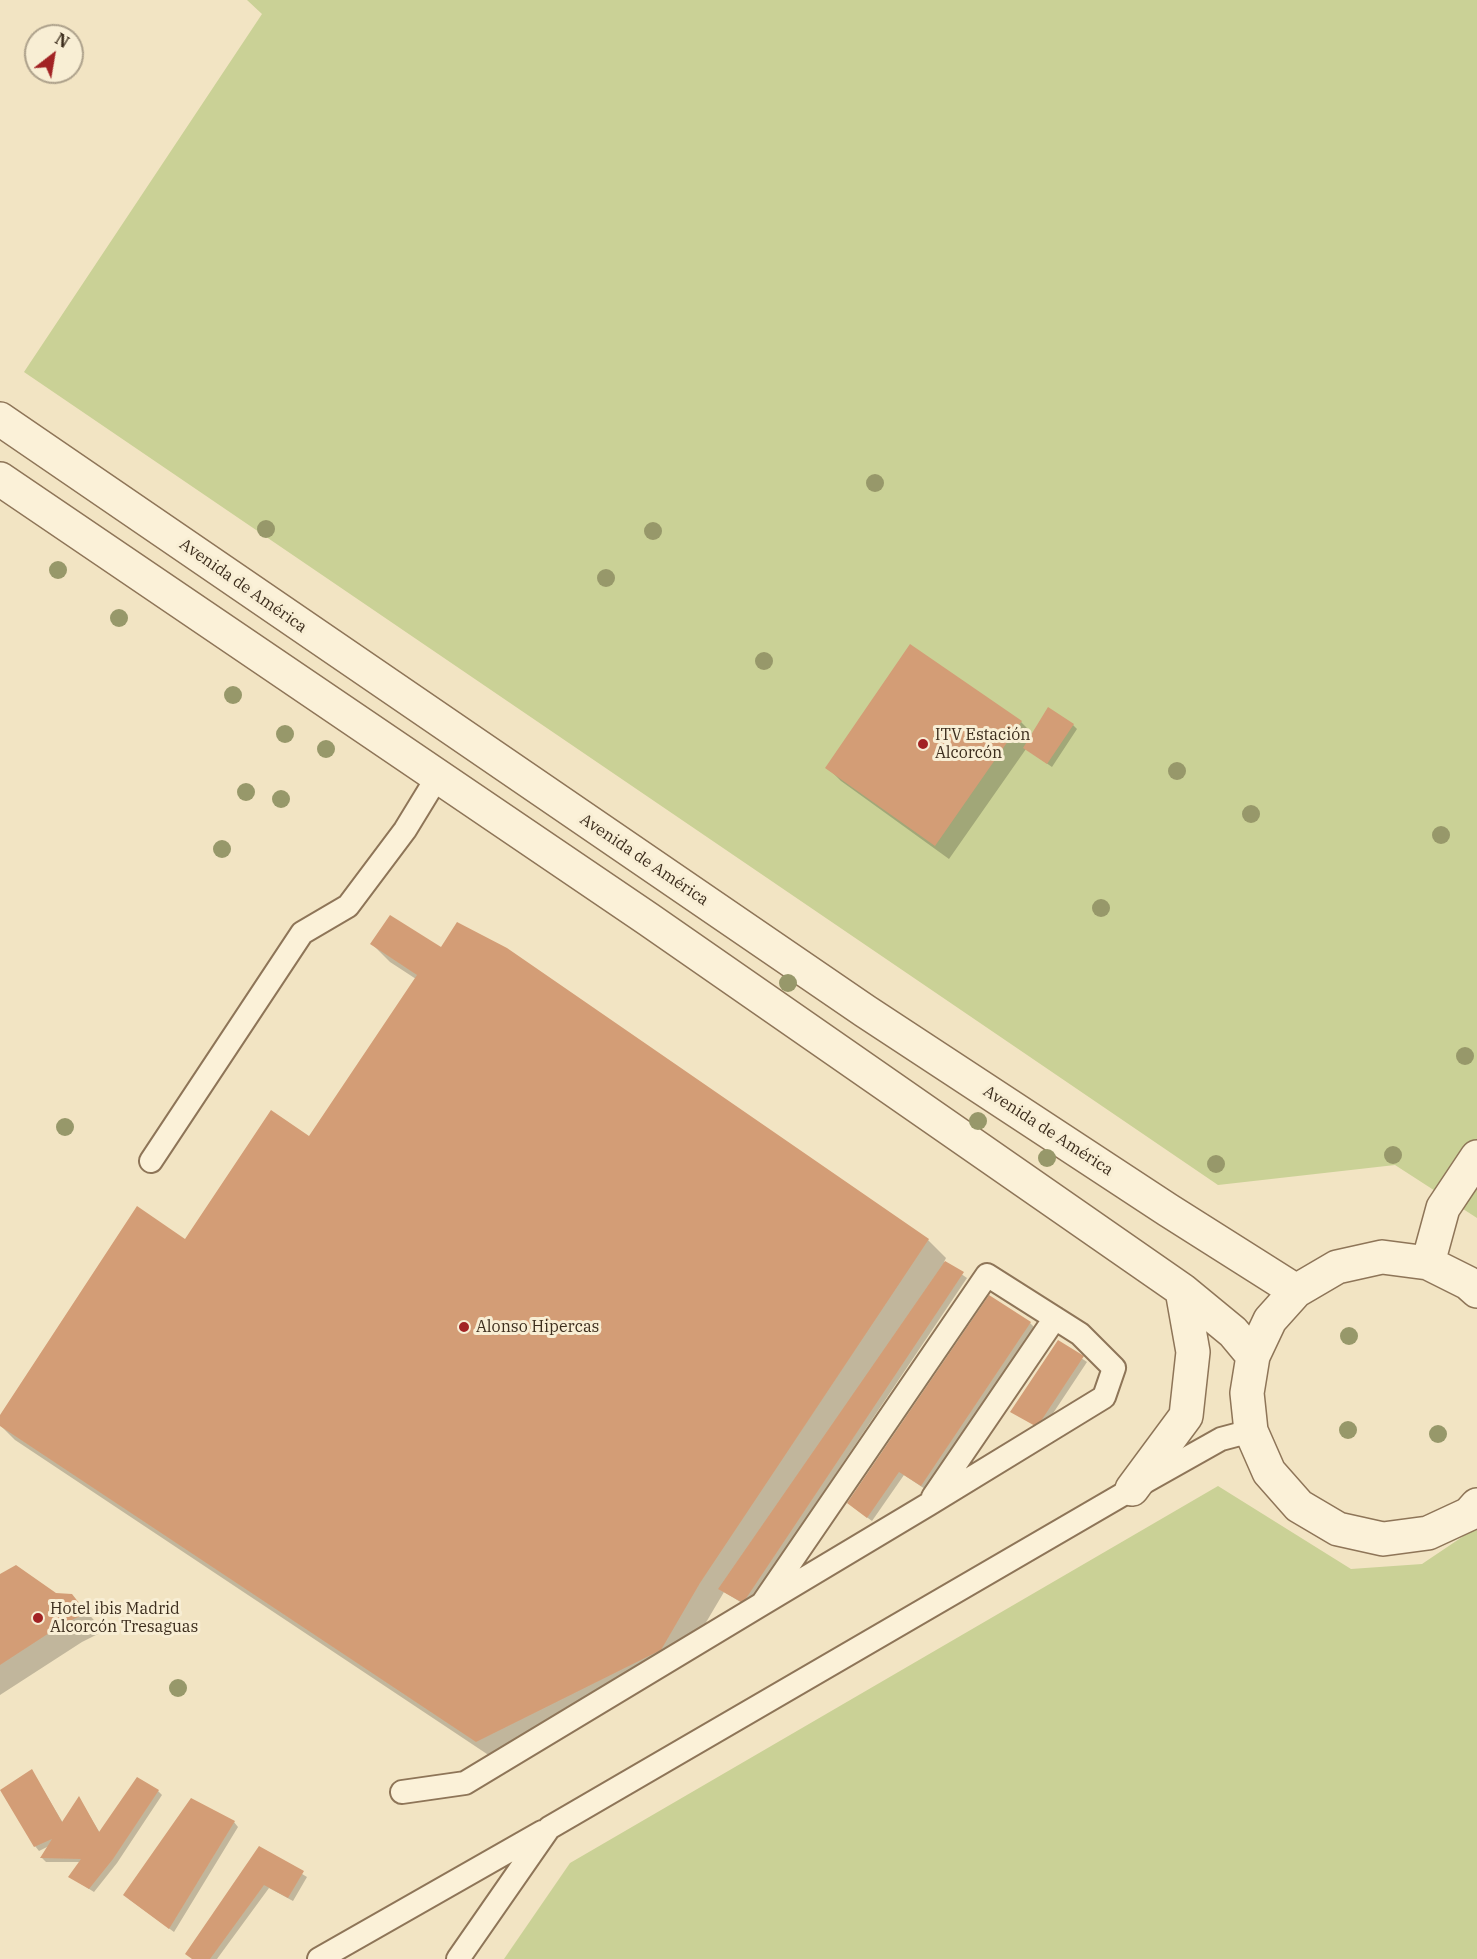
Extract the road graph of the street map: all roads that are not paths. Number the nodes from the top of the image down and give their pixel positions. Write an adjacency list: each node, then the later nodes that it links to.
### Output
1 (0, 419): 8 (street, Avenida de América)
2 (0, 479): 3 (street)
3 (438, 776): 5 (lane); 7 (street)
4 (1477, 1157): 6 (street)
5 (151, 1161)
6 (1428, 1263): 8 (street); 9 (street)
7 (1182, 1290): 11 (street); 13 (street)
8 (1296, 1291): 11 (street)
9 (1477, 1291)
10 (1054, 1318): 14 (lane); 14 (lane); 16 (lane)
11 (1253, 1356): 12 (street)
12 (1251, 1431): 13 (lane); 15 (street)
13 (1132, 1489): 18 (lane)
14 (929, 1504): 16 (lane)
15 (1477, 1506)
16 (762, 1604): 17 (lane)
17 (402, 1792)
18 (549, 1828): 19 (lane); 20 (lane)
19 (319, 1959)
20 (458, 1959)

